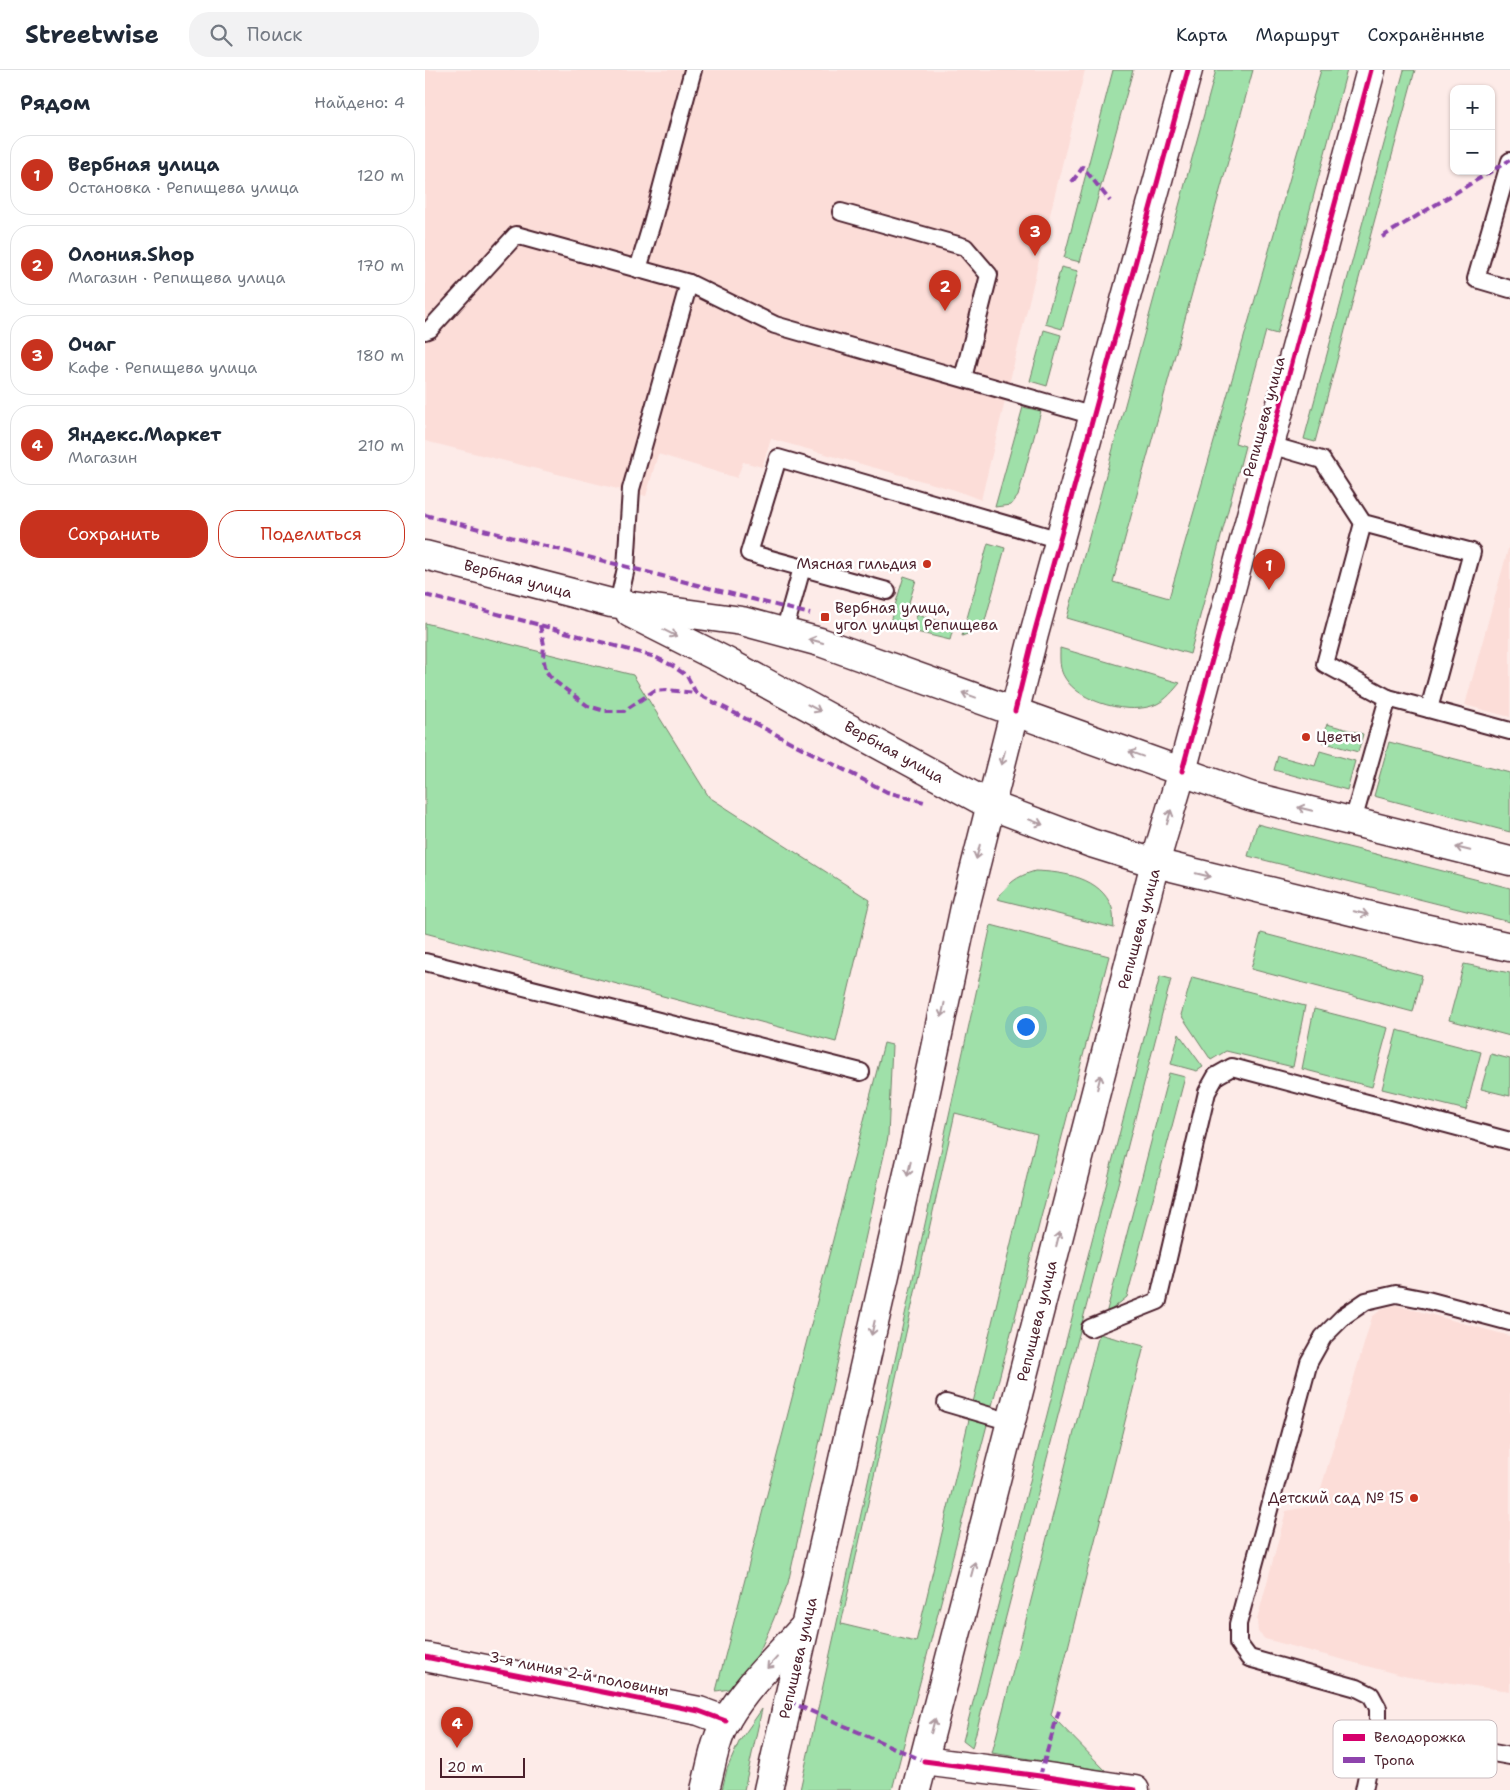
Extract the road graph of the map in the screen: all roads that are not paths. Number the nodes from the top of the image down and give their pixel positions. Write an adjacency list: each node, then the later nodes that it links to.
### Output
1 (693, 70): 6 (lane)
2 (1188, 70): 11 (main road, Репищева улица)
3 (1371, 70): 12 (main road, Репищева улица)
4 (1510, 161): 8 (lane)
5 (841, 212): 10 (lane)
6 (638, 269): 7 (lane); 9 (lane)
7 (689, 283): 10 (lane); 18 (lane)
8 (1510, 289)
9 (425, 331)
10 (963, 378): 11 (lane)
11 (1094, 416): 14 (main road, Репищева улица)
12 (1270, 445): 13 (lane); 24 (main road, Репищева улица)
13 (1363, 523): 20 (lane); 21 (lane)
14 (1060, 540): 16 (lane); 22 (main road, Репищева улица)
15 (425, 555): 18 (main road, Вербная улица)
16 (802, 568): 17 (lane); 19 (lane)
17 (887, 591)
18 (614, 603): 19 (main road, Вербная улица); 25 (main road, Вербная улица, one-way to 25)
19 (784, 632): 22 (main road, Вербная улица, one-way to 19)
20 (1389, 698): 21 (lane); 26 (lane)
21 (1429, 709): 23 (lane)
22 (1015, 711): 24 (main road, Вербная улица, one-way to 22); 25 (main road, Репищева улица, one-way to 25)
23 (1510, 731)
24 (1182, 771): 26 (main road, Вербная улица, one-way to 24); 28 (main road, Репищева улица, one-way to 24)
25 (990, 805): 28 (main road, Вербная улица, one-way to 28); 37 (main road, Репищева улица, one-way to 37)
26 (1353, 821): 27 (main road, Вербная улица, one-way to 26)
27 (1510, 862)
28 (1155, 863): 29 (main road, Вербная улица, one-way to 29); 36 (main road, Репищева улица, one-way to 28)
29 (1510, 947)
30 (425, 962): 31 (lane)
31 (861, 1072)
32 (1510, 1140): 34 (lane)
33 (1510, 1322): 39 (lane)
34 (1090, 1328)
35 (946, 1403): 36 (lane)
36 (1011, 1422): 43 (main road, Репищева улица, one-way to 36)
37 (805, 1627): 40 (main road, one-way to 40); 45 (main road, Репищева улица)
38 (425, 1657): 40 (main road, 3-я линия 2-й половины)
39 (1378, 1720)
40 (726, 1721): 44 (main road)
41 (1497, 1754): 42 (lane)
42 (1510, 1756)
43 (923, 1761): 46 (main road, Репищева улица); 47 (main road)
44 (705, 1790)
45 (768, 1790)
46 (916, 1790)
47 (1135, 1790)

